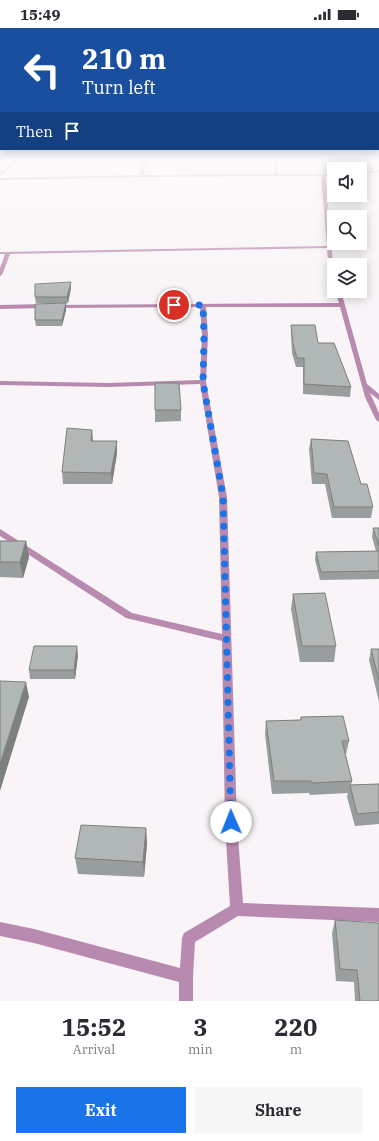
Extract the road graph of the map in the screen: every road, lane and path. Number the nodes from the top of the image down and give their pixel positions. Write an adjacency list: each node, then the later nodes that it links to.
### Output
1 (326, 206): 2 (street)
2 (327, 218)
3 (327, 247): 5 (street)
4 (0, 253): 5 (street)
5 (8, 253): 6 (street)
6 (0, 276)
7 (340, 298): 9 (street)
8 (203, 305): 9 (street); 10 (street); 12 (street)
9 (341, 305): 13 (street)
10 (0, 307)
11 (0, 382): 12 (street)
12 (203, 382): 17 (street)
13 (364, 385): 14 (street); 15 (street)
14 (379, 398)
15 (379, 420)
16 (0, 532): 17 (street)
17 (227, 638): 18 (street)
18 (237, 908): 19 (street); 21 (street)
19 (379, 916)
20 (0, 929): 21 (street)
21 (186, 977): 22 (street)
22 (186, 1001)

